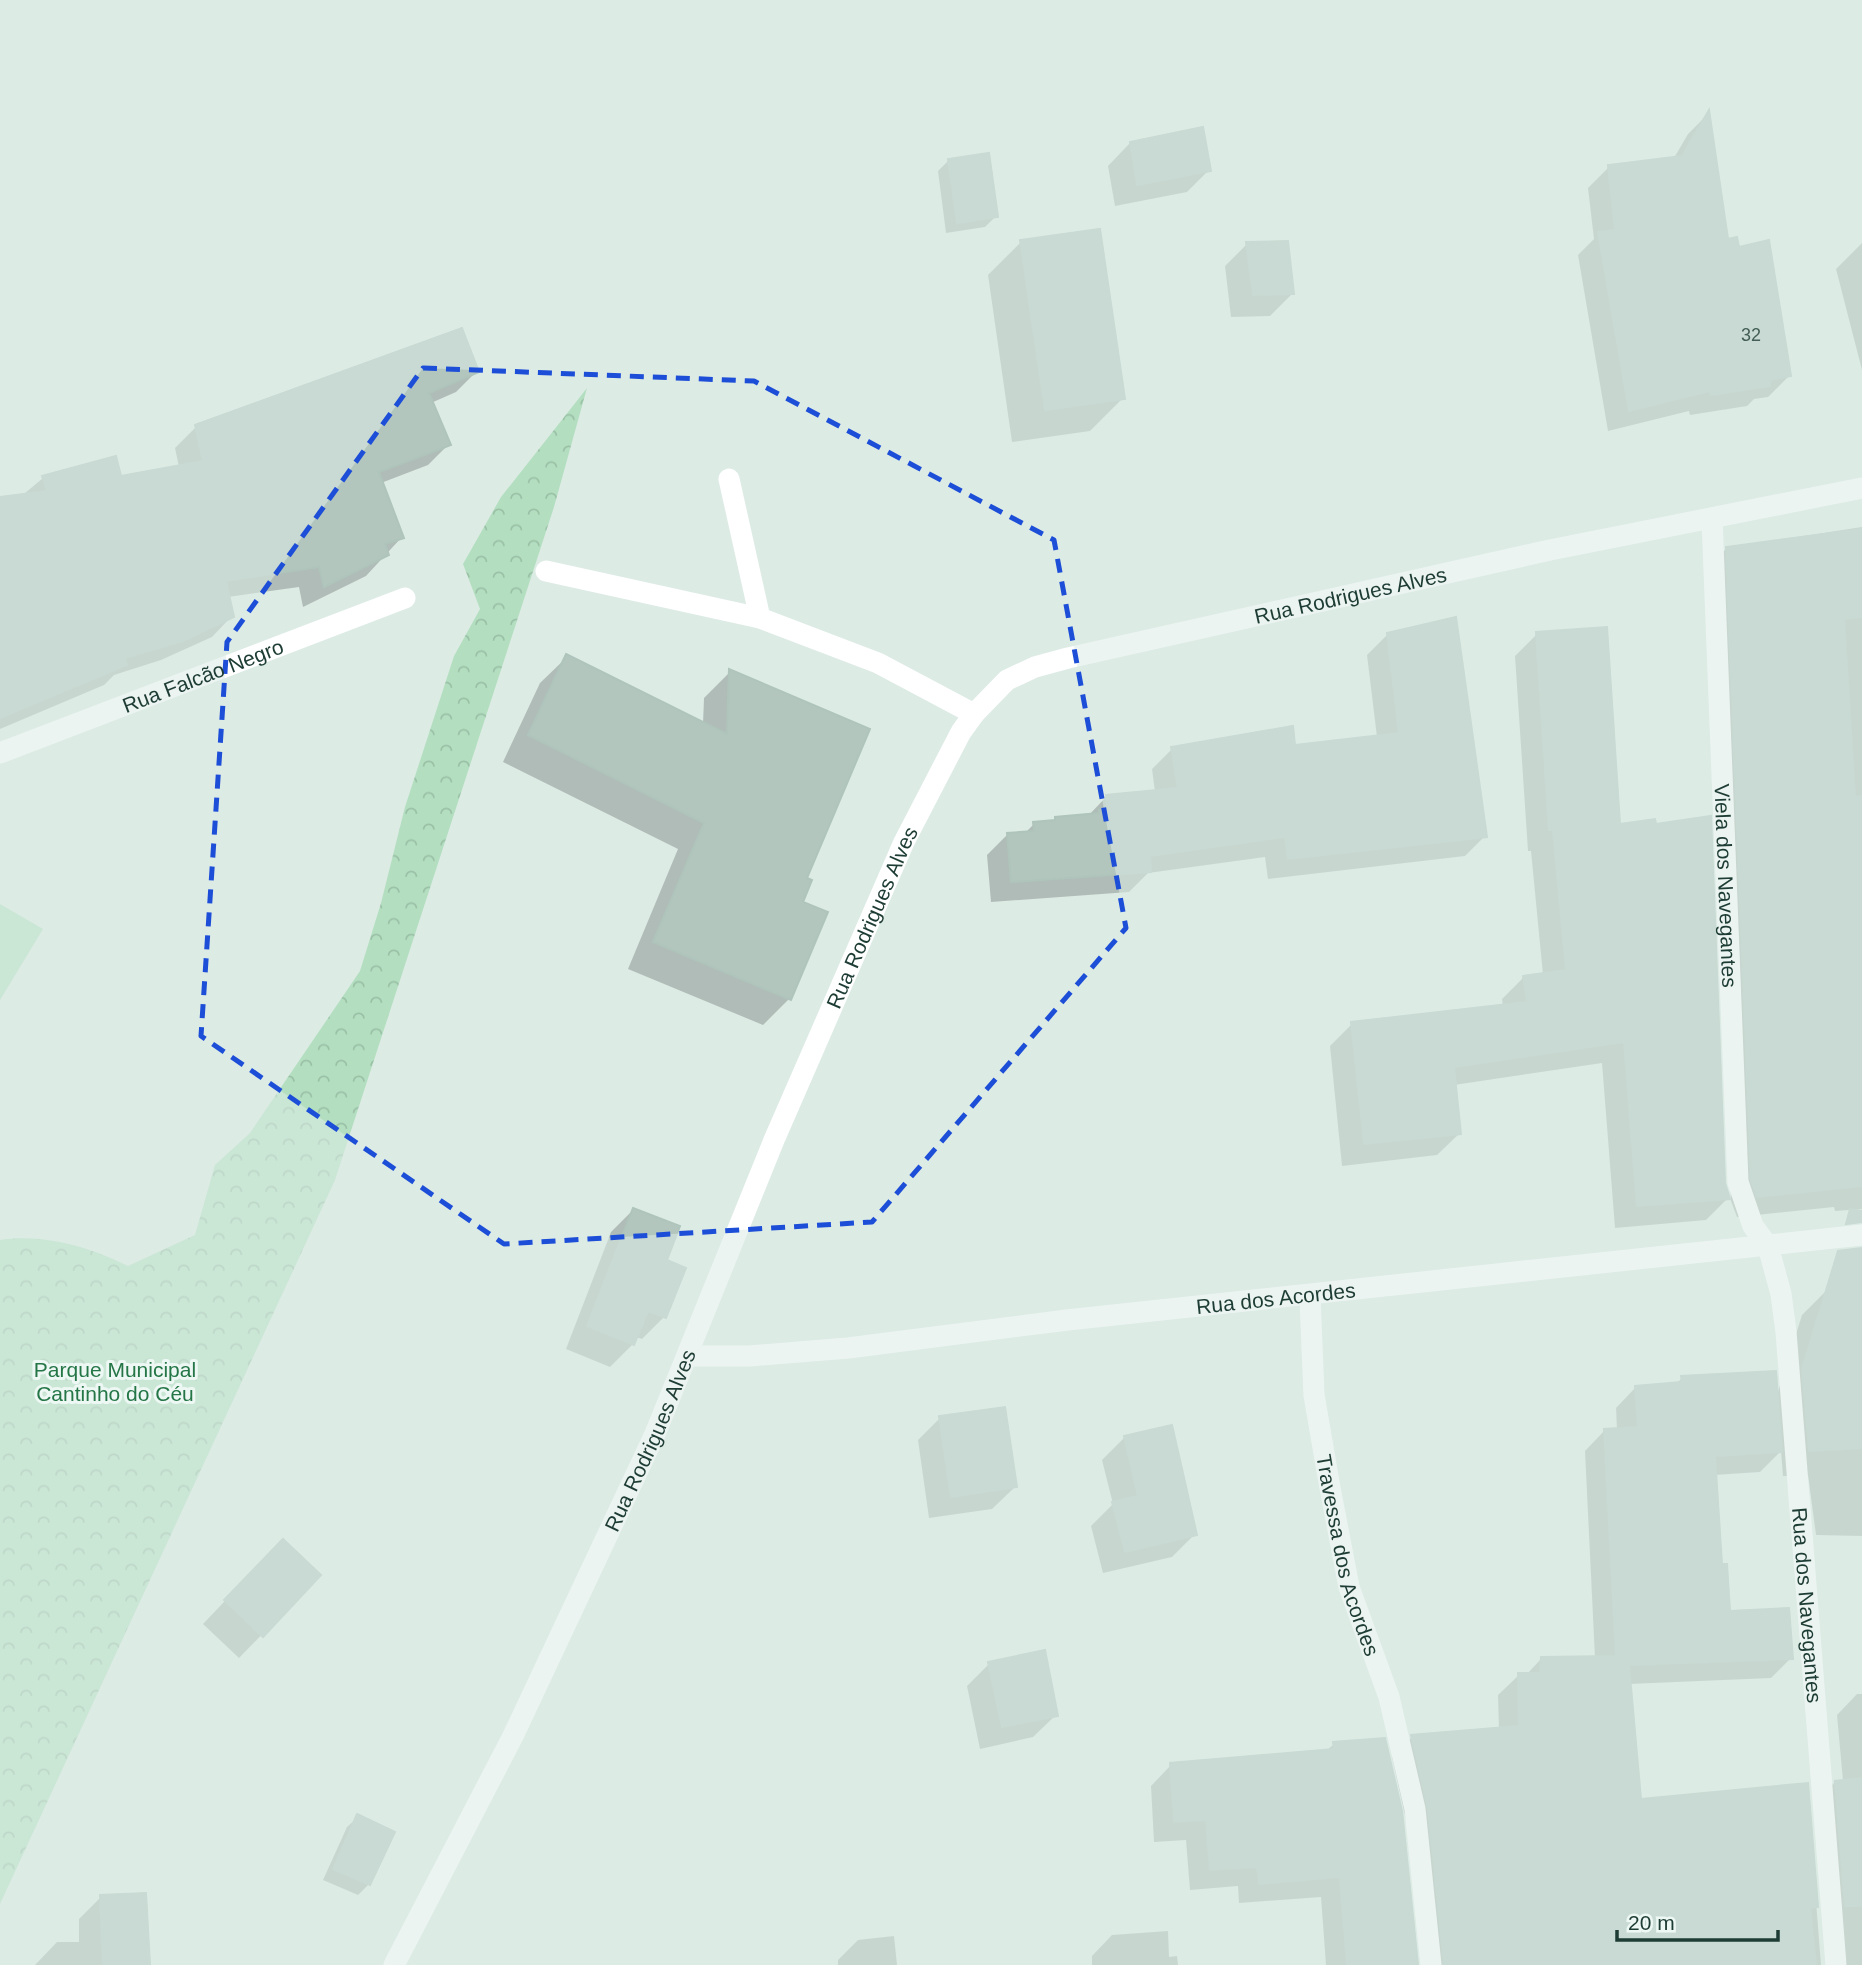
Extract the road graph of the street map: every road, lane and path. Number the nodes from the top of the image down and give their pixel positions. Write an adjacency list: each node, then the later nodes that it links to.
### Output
1 (729, 479): 6 (street)
2 (1862, 488): 3 (street, Rua Rodrigues Alves)
3 (1712, 518): 7 (street, Rua Rodrigues Alves); 10 (street, Viela dos Navegantes)
4 (546, 571): 6 (street)
5 (405, 598): 8 (street, Rua Falcão Negro)
6 (760, 618): 7 (street)
7 (974, 714): 12 (street, Rua Rodrigues Alves)
8 (0, 753)
9 (1862, 1235): 10 (street, Rua dos Acordes)
10 (1768, 1246): 11 (street, Rua dos Acordes); 15 (street, Rua dos Navegantes)
11 (1310, 1297): 12 (street, Rua dos Acordes); 14 (street, Travessa dos Acordes)
12 (687, 1356): 13 (street, Rua Rodrigues Alves)
13 (394, 1965)
14 (1431, 1965)
15 (1836, 1965)

